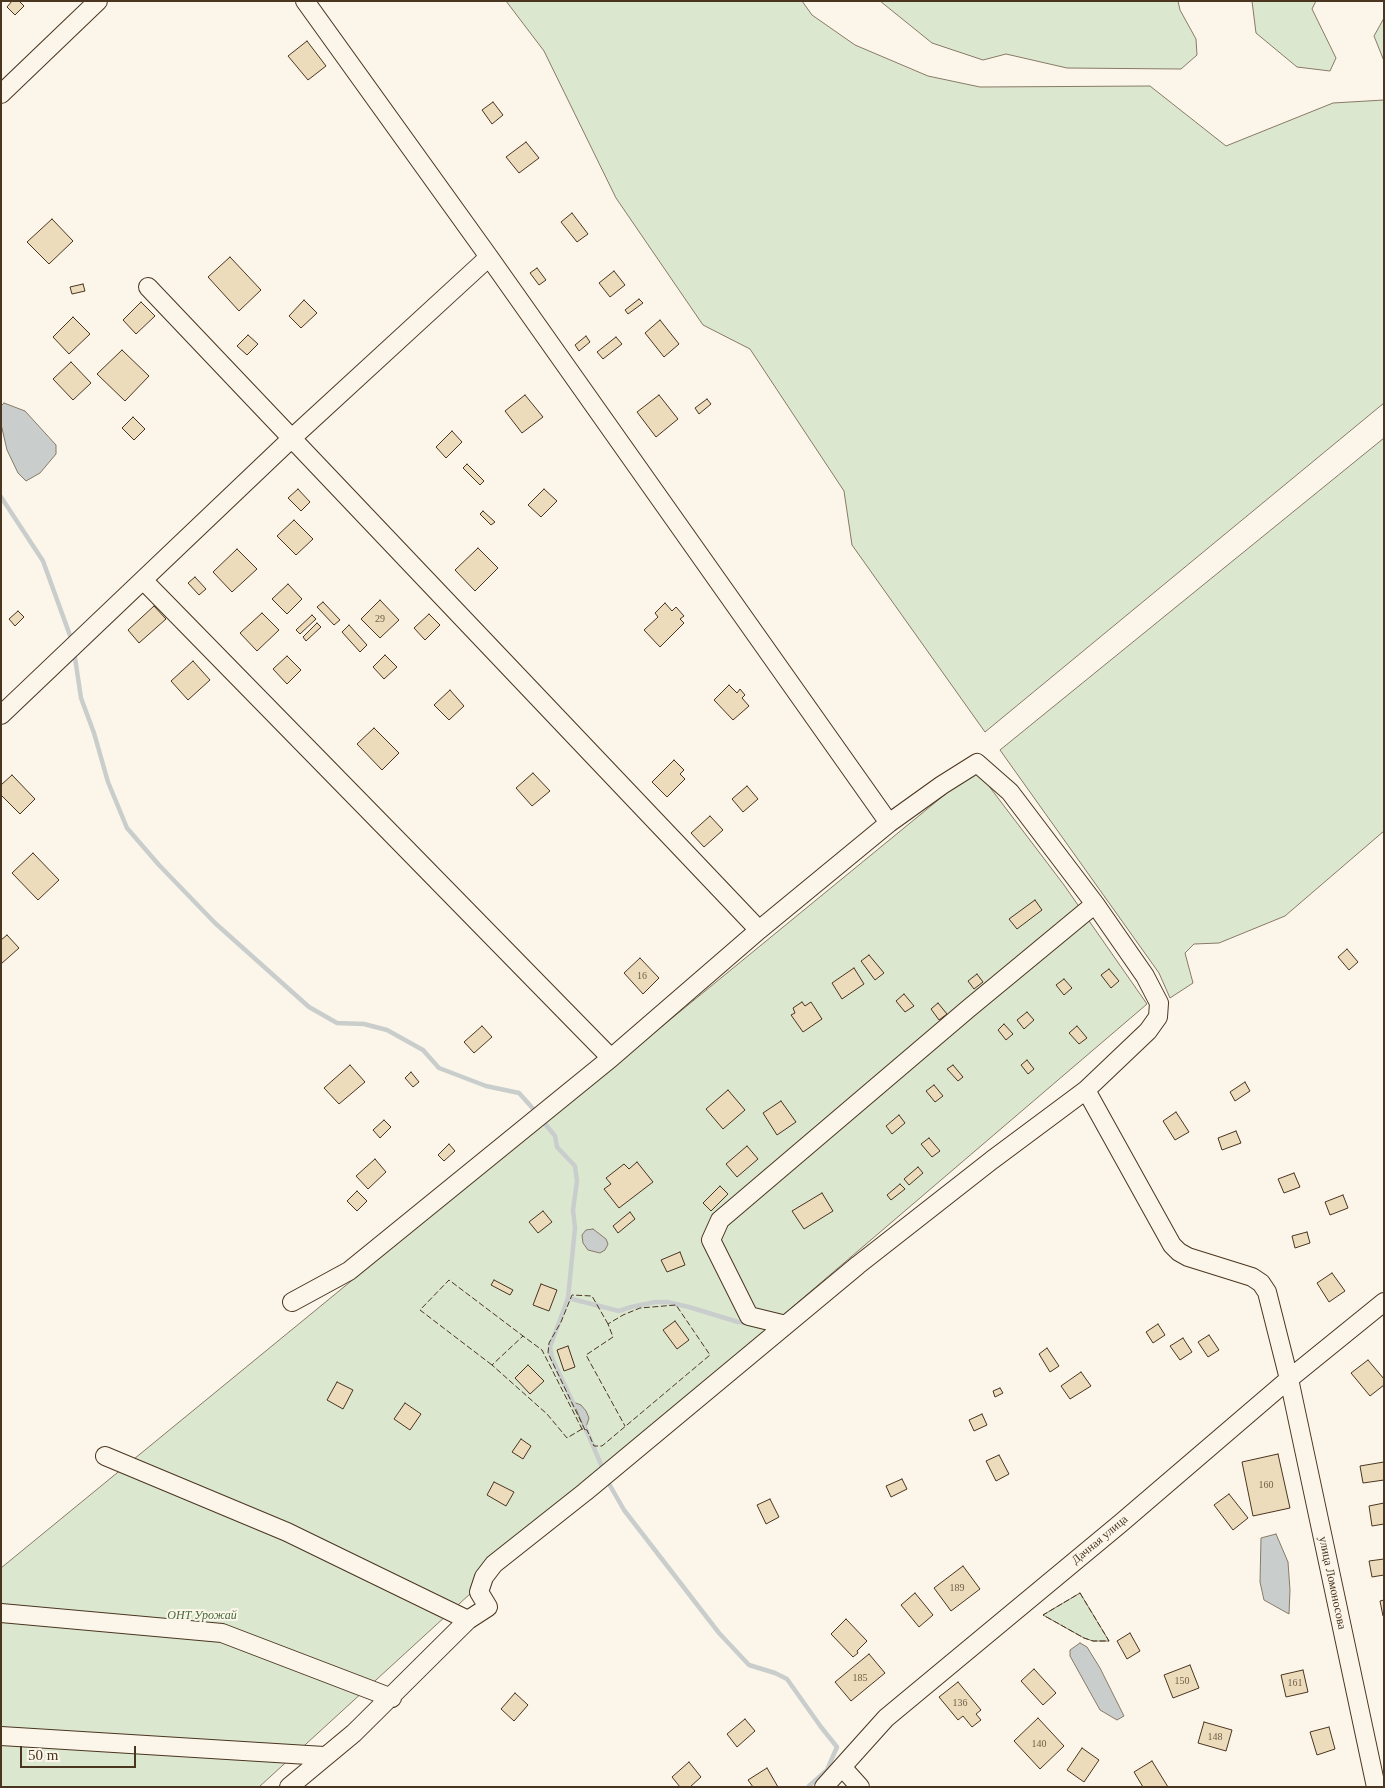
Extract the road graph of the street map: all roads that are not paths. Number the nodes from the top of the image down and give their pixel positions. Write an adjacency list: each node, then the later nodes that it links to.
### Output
1 (98, 1): 3 (street)
2 (305, 1): 4 (street)
3 (1, 94)
4 (489, 257): 6 (street); 9 (street)
5 (148, 287): 6 (street)
6 (292, 438): 7 (street); 11 (street)
7 (143, 580): 8 (street); 12 (street)
8 (1, 715)
9 (889, 823): 10 (street); 11 (street)
10 (1095, 904): 13 (street); 16 (street)
11 (759, 930): 12 (street)
12 (611, 1058): 14 (street)
13 (1086, 1090): 16 (street); 17 (street, улица Ломоносова)
14 (292, 1302)
15 (1384, 1302): 17 (street, Дачная улица)
16 (786, 1325): 20 (street)
17 (1289, 1379): 24 (street, Дачная улица); 28 (street, улица Ломоносова)
18 (105, 1456): 20 (street)
19 (1, 1613): 21 (street)
20 (468, 1620): 21 (street)
21 (392, 1698): 23 (street)
22 (1, 1736): 23 (street)
23 (324, 1756): 25 (street)
24 (842, 1766): 26 (street, Дачная улица); 27 (street)
25 (289, 1787)
26 (824, 1787)
27 (860, 1787)
28 (1376, 1787)

